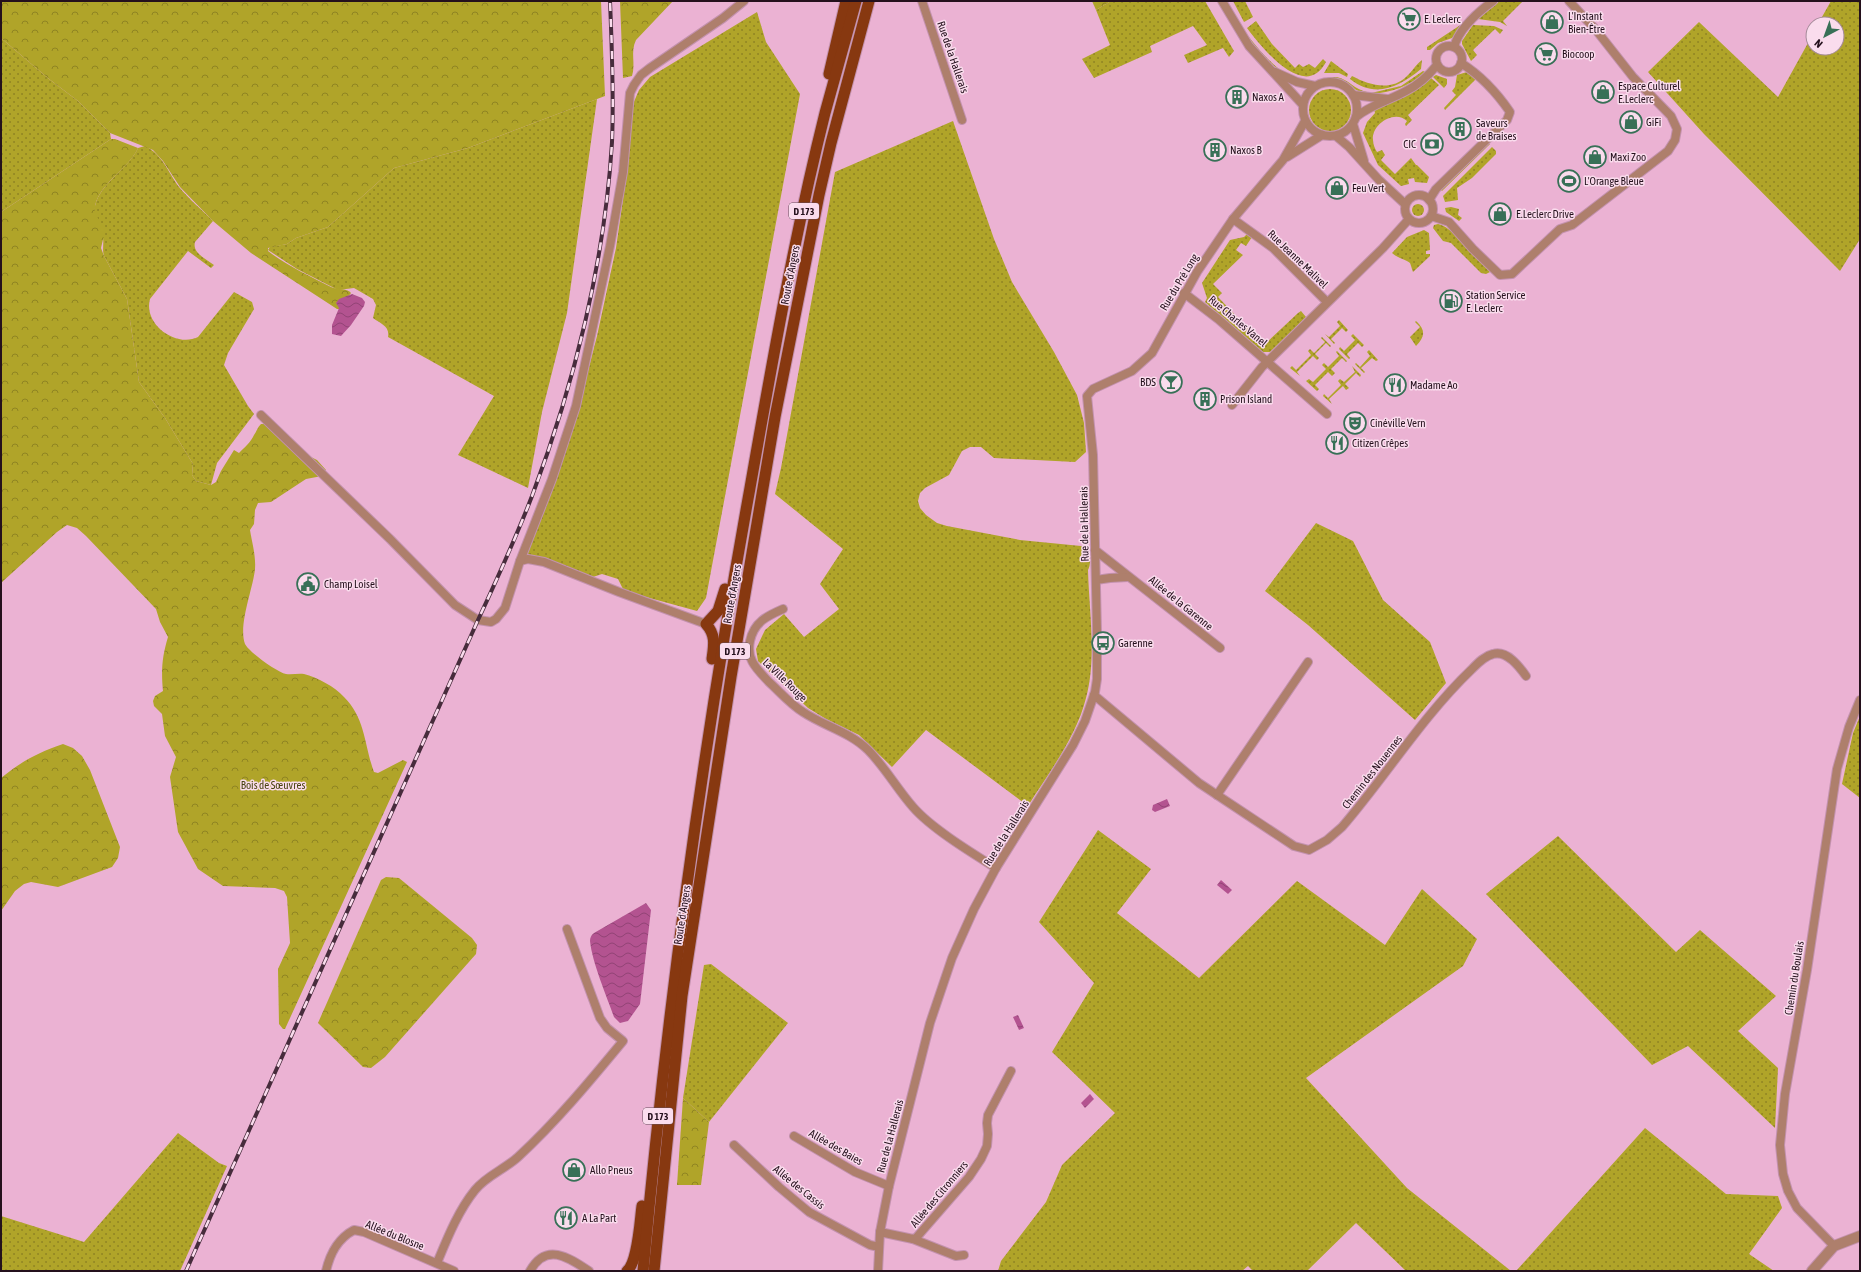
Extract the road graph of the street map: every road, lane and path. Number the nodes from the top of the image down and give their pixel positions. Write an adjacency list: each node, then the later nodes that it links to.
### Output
1 (744, 1): 41 (street)
2 (846, 1): 19 (highway)
3 (856, 1): 19 (highway, Route d'Angers / D 173)
4 (870, 1): 10 (highway, Route d'Angers / D 173)
5 (878, 1): 10 (highway)
6 (922, 1): 20 (street, Rue de la Hallerais)
7 (1222, 1): 14 (street)
8 (1493, 1): 11 (street)
9 (1569, 1): 29 (street)
10 (859, 39): 73 (highway, Route d'Angers / D 173)
11 (1454, 48): 12 (street); 13 (street)
12 (1461, 63): 13 (street); 27 (street)
13 (1437, 65): 17 (street)
14 (1270, 70): 15 (street); 18 (street)
15 (1315, 86): 16 (street); 18 (street)
16 (1353, 95): 17 (street); 22 (street)
17 (1387, 100): 22 (street)
18 (1303, 104): 21 (street)
19 (826, 113): 40 (highway, Route d'Angers / D 173)
20 (962, 120)
21 (1305, 121): 23 (street); 25 (street, Rue du Pré Long)
22 (1354, 121): 24 (street); 26 (street)
23 (1322, 135): 24 (street); 25 (street, Rue du Pré Long)
24 (1336, 136): 26 (street)
25 (1283, 160): 30 (street, Rue du Pré Long)
26 (1366, 165): 28 (street)
27 (1429, 200): 28 (street); 29 (street)
28 (1405, 204): 31 (street)
29 (1431, 216): 31 (street)
30 (1233, 218): 32 (street, Rue du Pré Long); 33 (street, Rue Jeanne Malivel)
31 (1409, 219): 33 (street, Rue Charles Vanel)
32 (1184, 293): 34 (street, Rue Charles Vanel); 35 (street, Rue du Pré Long)
33 (1326, 302): 34 (street, Rue Charles Vanel)
34 (1268, 361): 36 (street); 37 (street)
35 (1087, 402): 39 (street, Rue de la Hallerais)
36 (1232, 405)
37 (1327, 414)
38 (261, 415): 41 (street)
39 (1095, 550): 42 (street, Allée de la Garenne); 43 (street, Rue de la Hallerais)
40 (736, 560): 45 (highway); 51 (highway, Route d'Angers / D 173)
41 (520, 561): 45 (street)
42 (1128, 577): 43 (street); 46 (street, Allée de la Garenne)
43 (1096, 580): 49 (street, Rue de la Hallerais)
44 (783, 609): 53 (street, La Ville Rouge)
45 (706, 624): 51 (highway)
46 (1220, 648)
47 (1308, 662): 52 (street)
48 (1526, 676): 52 (street, Chemin des Nouennes)
49 (1094, 695): 52 (street, Chemin des Nouennes); 53 (street, Rue de la Hallerais)
50 (1860, 700): 63 (street, Chemin du Boulais)
51 (709, 728): 58 (highway, Route d'Angers / D 173)
52 (1217, 795)
53 (996, 868): 59 (street, Rue de la Hallerais)
54 (567, 929): 66 (street)
55 (1011, 1072): 62 (street, Allée des Citronniers)
56 (794, 1136): 59 (street, Allée des Baies)
57 (734, 1145): 64 (street, Allée des Cassis)
58 (653, 1157): 71 (highway); 72 (highway, Route d'Angers / D 173)
59 (889, 1186): 60 (street, Rue de la Hallerais)
60 (880, 1232): 62 (street, Allée des Citronniers); 64 (street, Rue de la Hallerais)
61 (1860, 1236): 63 (street)
62 (913, 1239): 65 (street, Allée des Citronniers)
63 (1834, 1246): 75 (street)
64 (879, 1247): 74 (street, Rue de la Hallerais)
65 (964, 1255)
66 (437, 1264): 67 (street, Allée du Blosne); 68 (street, Allée du Blosne)
67 (326, 1271)
68 (454, 1271)
69 (530, 1271): 70 (street)
70 (589, 1271)
71 (627, 1271)
72 (643, 1271)
73 (654, 1271)
74 (878, 1271)
75 (1812, 1271)

